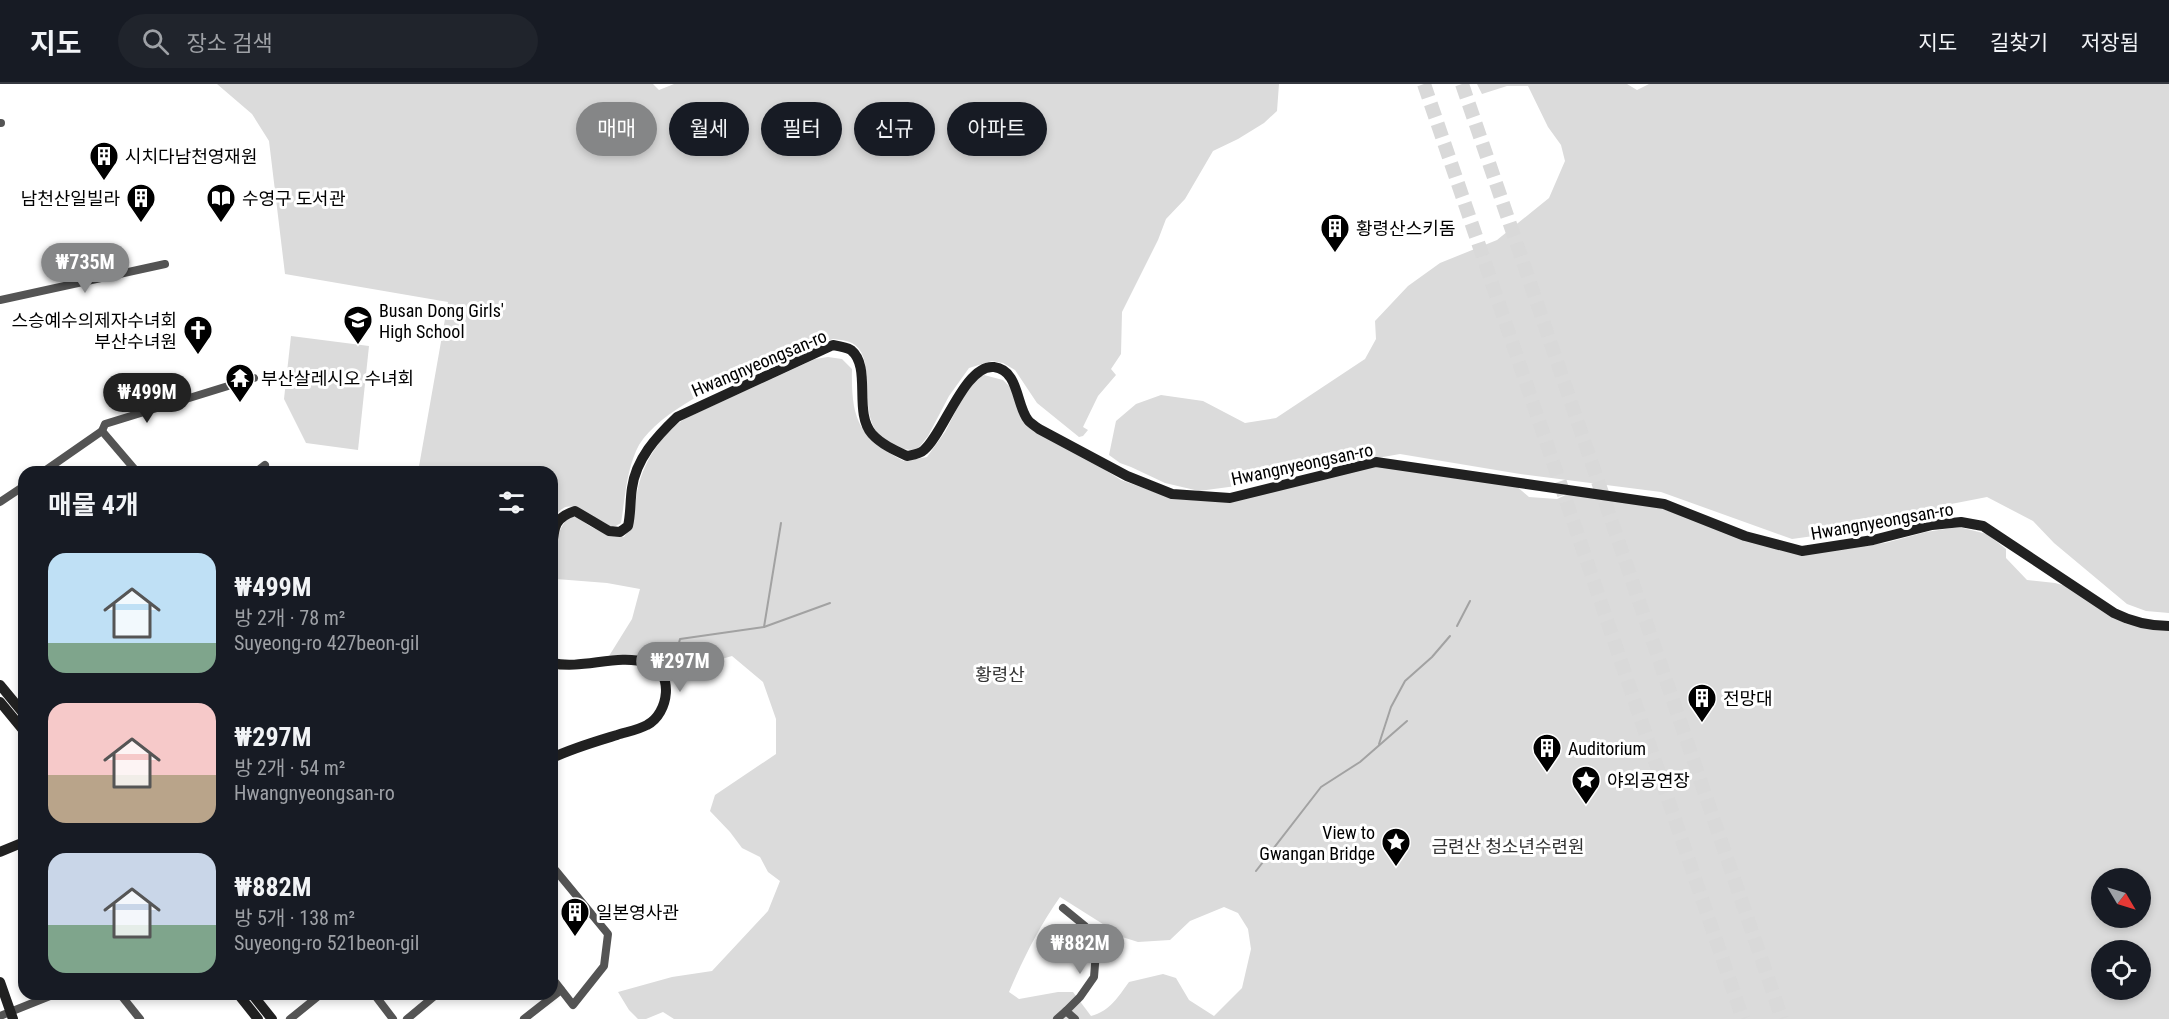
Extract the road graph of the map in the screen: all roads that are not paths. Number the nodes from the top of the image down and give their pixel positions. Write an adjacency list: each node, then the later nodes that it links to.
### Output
1 (165, 264): 2 (street)
2 (0, 300)
3 (254, 378): 4 (street)
4 (102, 431): 5 (street); 6 (street)
5 (52, 466)
6 (131, 466)
7 (18, 490): 8 (street)
8 (0, 502)
9 (558, 521): 10 (street, Hwangnyeongsan-ro)
10 (2169, 626)
11 (558, 664): 16 (street)
12 (0, 685): 14 (street)
13 (0, 702): 15 (street)
14 (18, 707)
15 (18, 724)
16 (558, 755)
17 (18, 844): 18 (street)
18 (0, 852)
19 (558, 873): 23 (street)
20 (1063, 909): 33 (street)
21 (0, 982): 34 (street)
22 (558, 986): 23 (street)
23 (561, 990): 24 (street)
24 (558, 992)
25 (42, 1000): 34 (street)
26 (125, 1000): 35 (street)
27 (243, 1000): 36 (street)
28 (257, 1000): 37 (street)
29 (314, 1000): 38 (street)
30 (379, 1000): 39 (street)
31 (430, 1000): 40 (street)
32 (548, 1000): 41 (street)
33 (1066, 1011): 42 (street); 43 (street)
34 (8, 1015)
35 (140, 1019)
36 (258, 1019)
37 (272, 1019)
38 (290, 1019)
39 (393, 1019)
40 (407, 1019)
41 (524, 1019)
42 (1058, 1019)
43 (1075, 1019)

